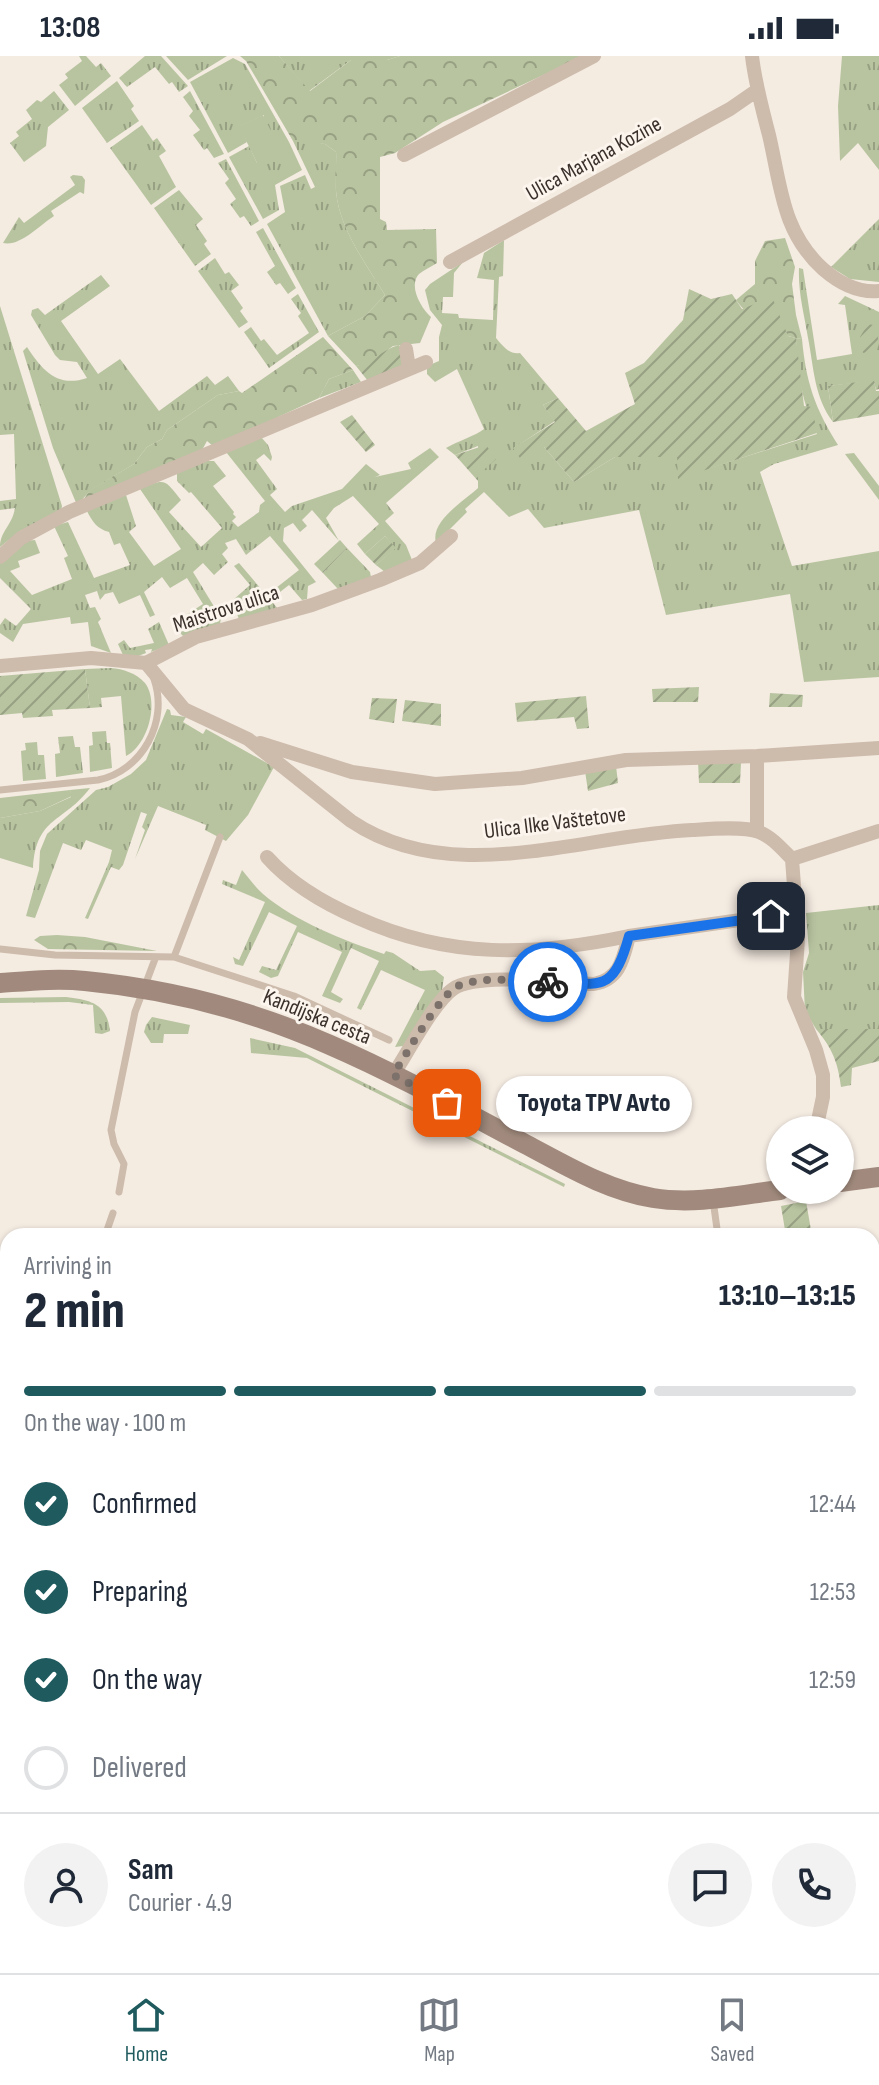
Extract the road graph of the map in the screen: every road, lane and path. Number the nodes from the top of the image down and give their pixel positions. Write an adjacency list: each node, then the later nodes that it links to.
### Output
1 (594, 56): 4 (street)
2 (752, 56): 3 (street)
3 (756, 91): 5 (street, Ulica Marjana Kozine); 6 (street)
4 (404, 155)
5 (450, 262)
6 (876, 294)
7 (406, 349): 9 (street)
8 (426, 362): 9 (street)
9 (409, 368): 11 (street)
10 (451, 536): 12 (street, Maistrova ulica)
11 (0, 557)
12 (146, 663): 13 (street); 14 (street, Ulica Ilke Vaštetove); 17 (lane)
13 (0, 666)
14 (248, 739): 16 (street, Ulica Ilke Vaštetove); 18 (street, Ulica Ilke Vaštetove)
15 (879, 748): 16 (street, Ulica Ilke Vaštetove)
16 (757, 756): 18 (street)
17 (0, 790)
18 (757, 831): 22 (street)
19 (879, 831): 22 (street)
20 (220, 837): 26 (lane)
21 (267, 857): 24 (street)
22 (792, 859): 23 (street)
23 (795, 912): 24 (street); 32 (street)
24 (629, 936): 31 (street)
25 (0, 949): 27 (lane)
26 (174, 957): 27 (lane); 30 (lane)
27 (155, 959): 29 (lane)
28 (0, 983): 29 (main road, Kandijska cesta)
29 (142, 989): 31 (main road, Kandijska cesta); 35 (lane)
30 (389, 1040)
31 (393, 1075): 37 (main road, Kandijska cesta)
32 (819, 1116)
33 (879, 1177): 34 (main road)
34 (854, 1180)
35 (119, 1192)
36 (766, 1192): 37 (main road, Kandijska cesta)
37 (713, 1198): 40 (lane)
38 (113, 1213): 39 (lane)
39 (108, 1228)
40 (717, 1228)

